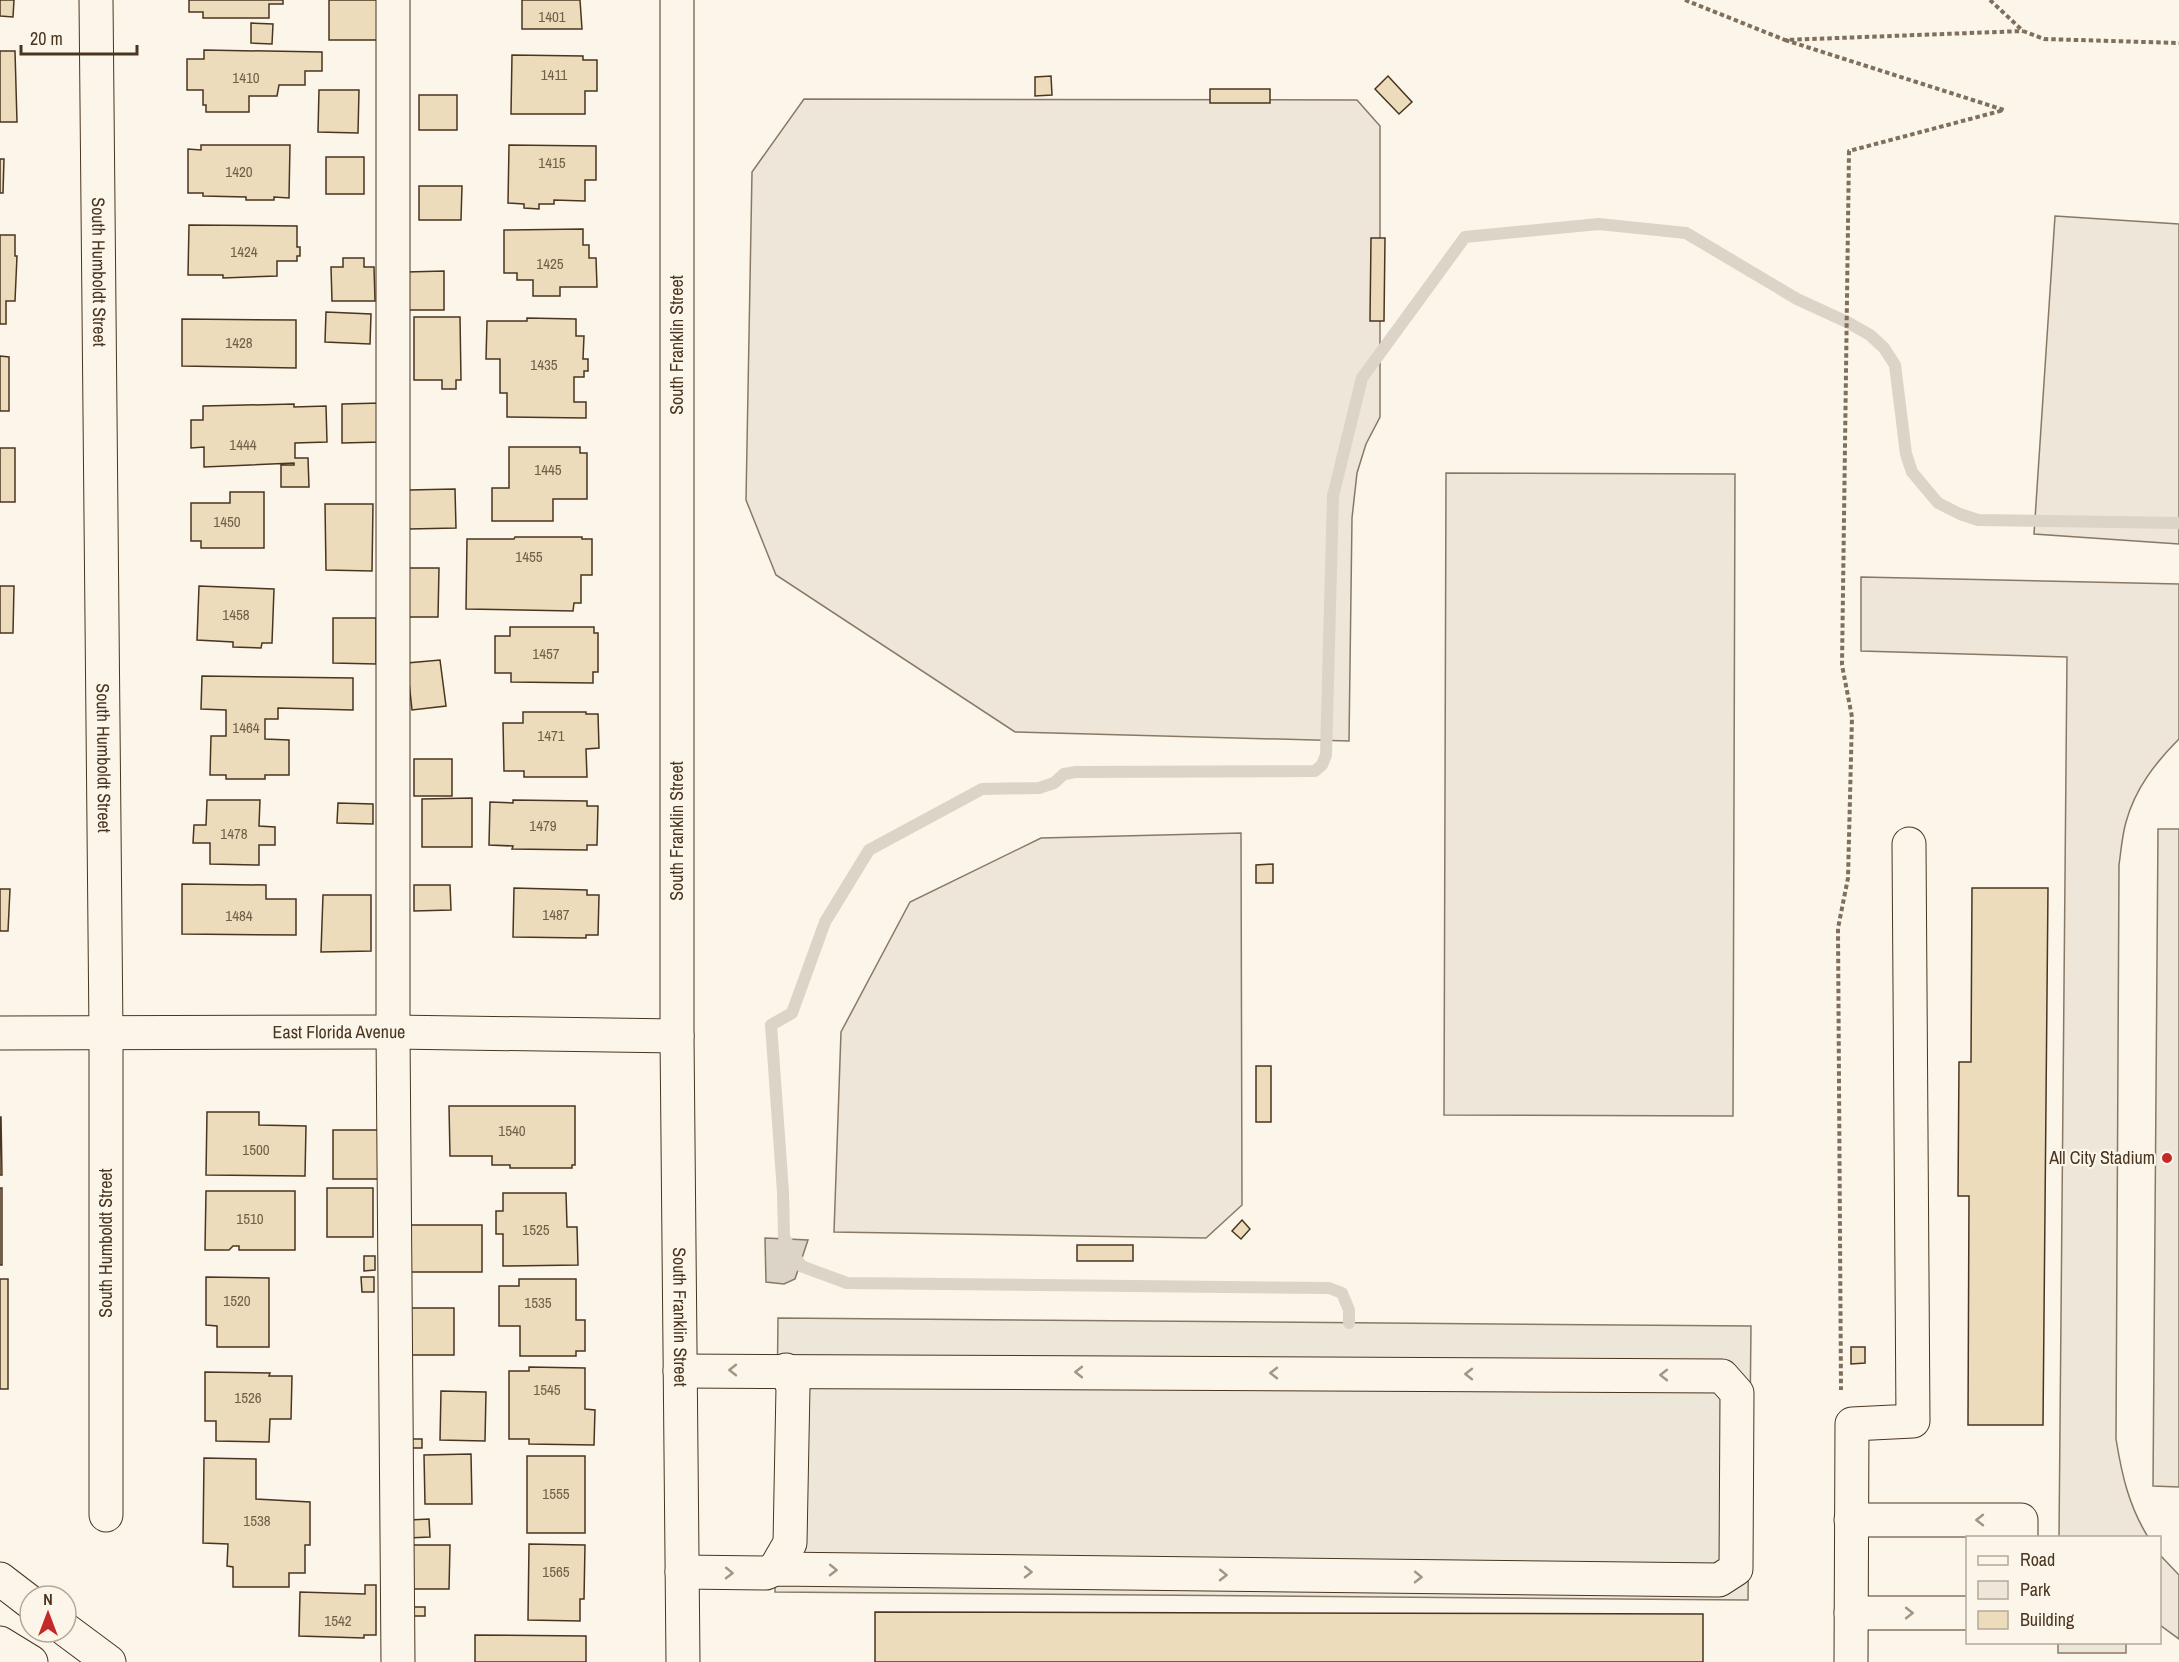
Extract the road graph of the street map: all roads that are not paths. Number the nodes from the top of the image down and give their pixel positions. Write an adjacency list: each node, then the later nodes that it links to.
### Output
1 (96, 0): 7 (main road, South Humboldt Street)
2 (393, 0): 5 (main road)
3 (677, 0): 8 (main road, South Franklin Street)
4 (1909, 844): 12 (main road)
5 (393, 1032): 7 (main road, East Florida Avenue); 8 (main road, East Florida Avenue); 24 (main road)
6 (0, 1033): 7 (main road, East Florida Avenue)
7 (106, 1034): 11 (main road, South Humboldt Street)
8 (677, 1036): 10 (main road, South Franklin Street)
9 (786, 1370): 10 (main road, one-way to 10); 14 (main road); 14 (main road, one-way to 9)
10 (680, 1371): 15 (main road, South Franklin Street)
11 (106, 1515)
12 (1851, 1520): 13 (main road, one-way to 12); 18 (main road)
13 (2020, 1536)
14 (775, 1569): 15 (main road, one-way to 14)
15 (682, 1572): 25 (main road, South Franklin Street)
16 (0, 1579): 17 (main road)
17 (18, 1593)
18 (1851, 1613): 19 (main road, one-way to 19); 26 (main road)
19 (1966, 1613)
20 (78, 1638): 23 (main road)
21 (0, 1643): 22 (main road)
22 (31, 1662)
23 (109, 1662)
24 (398, 1662)
25 (683, 1662)
26 (1851, 1662)

